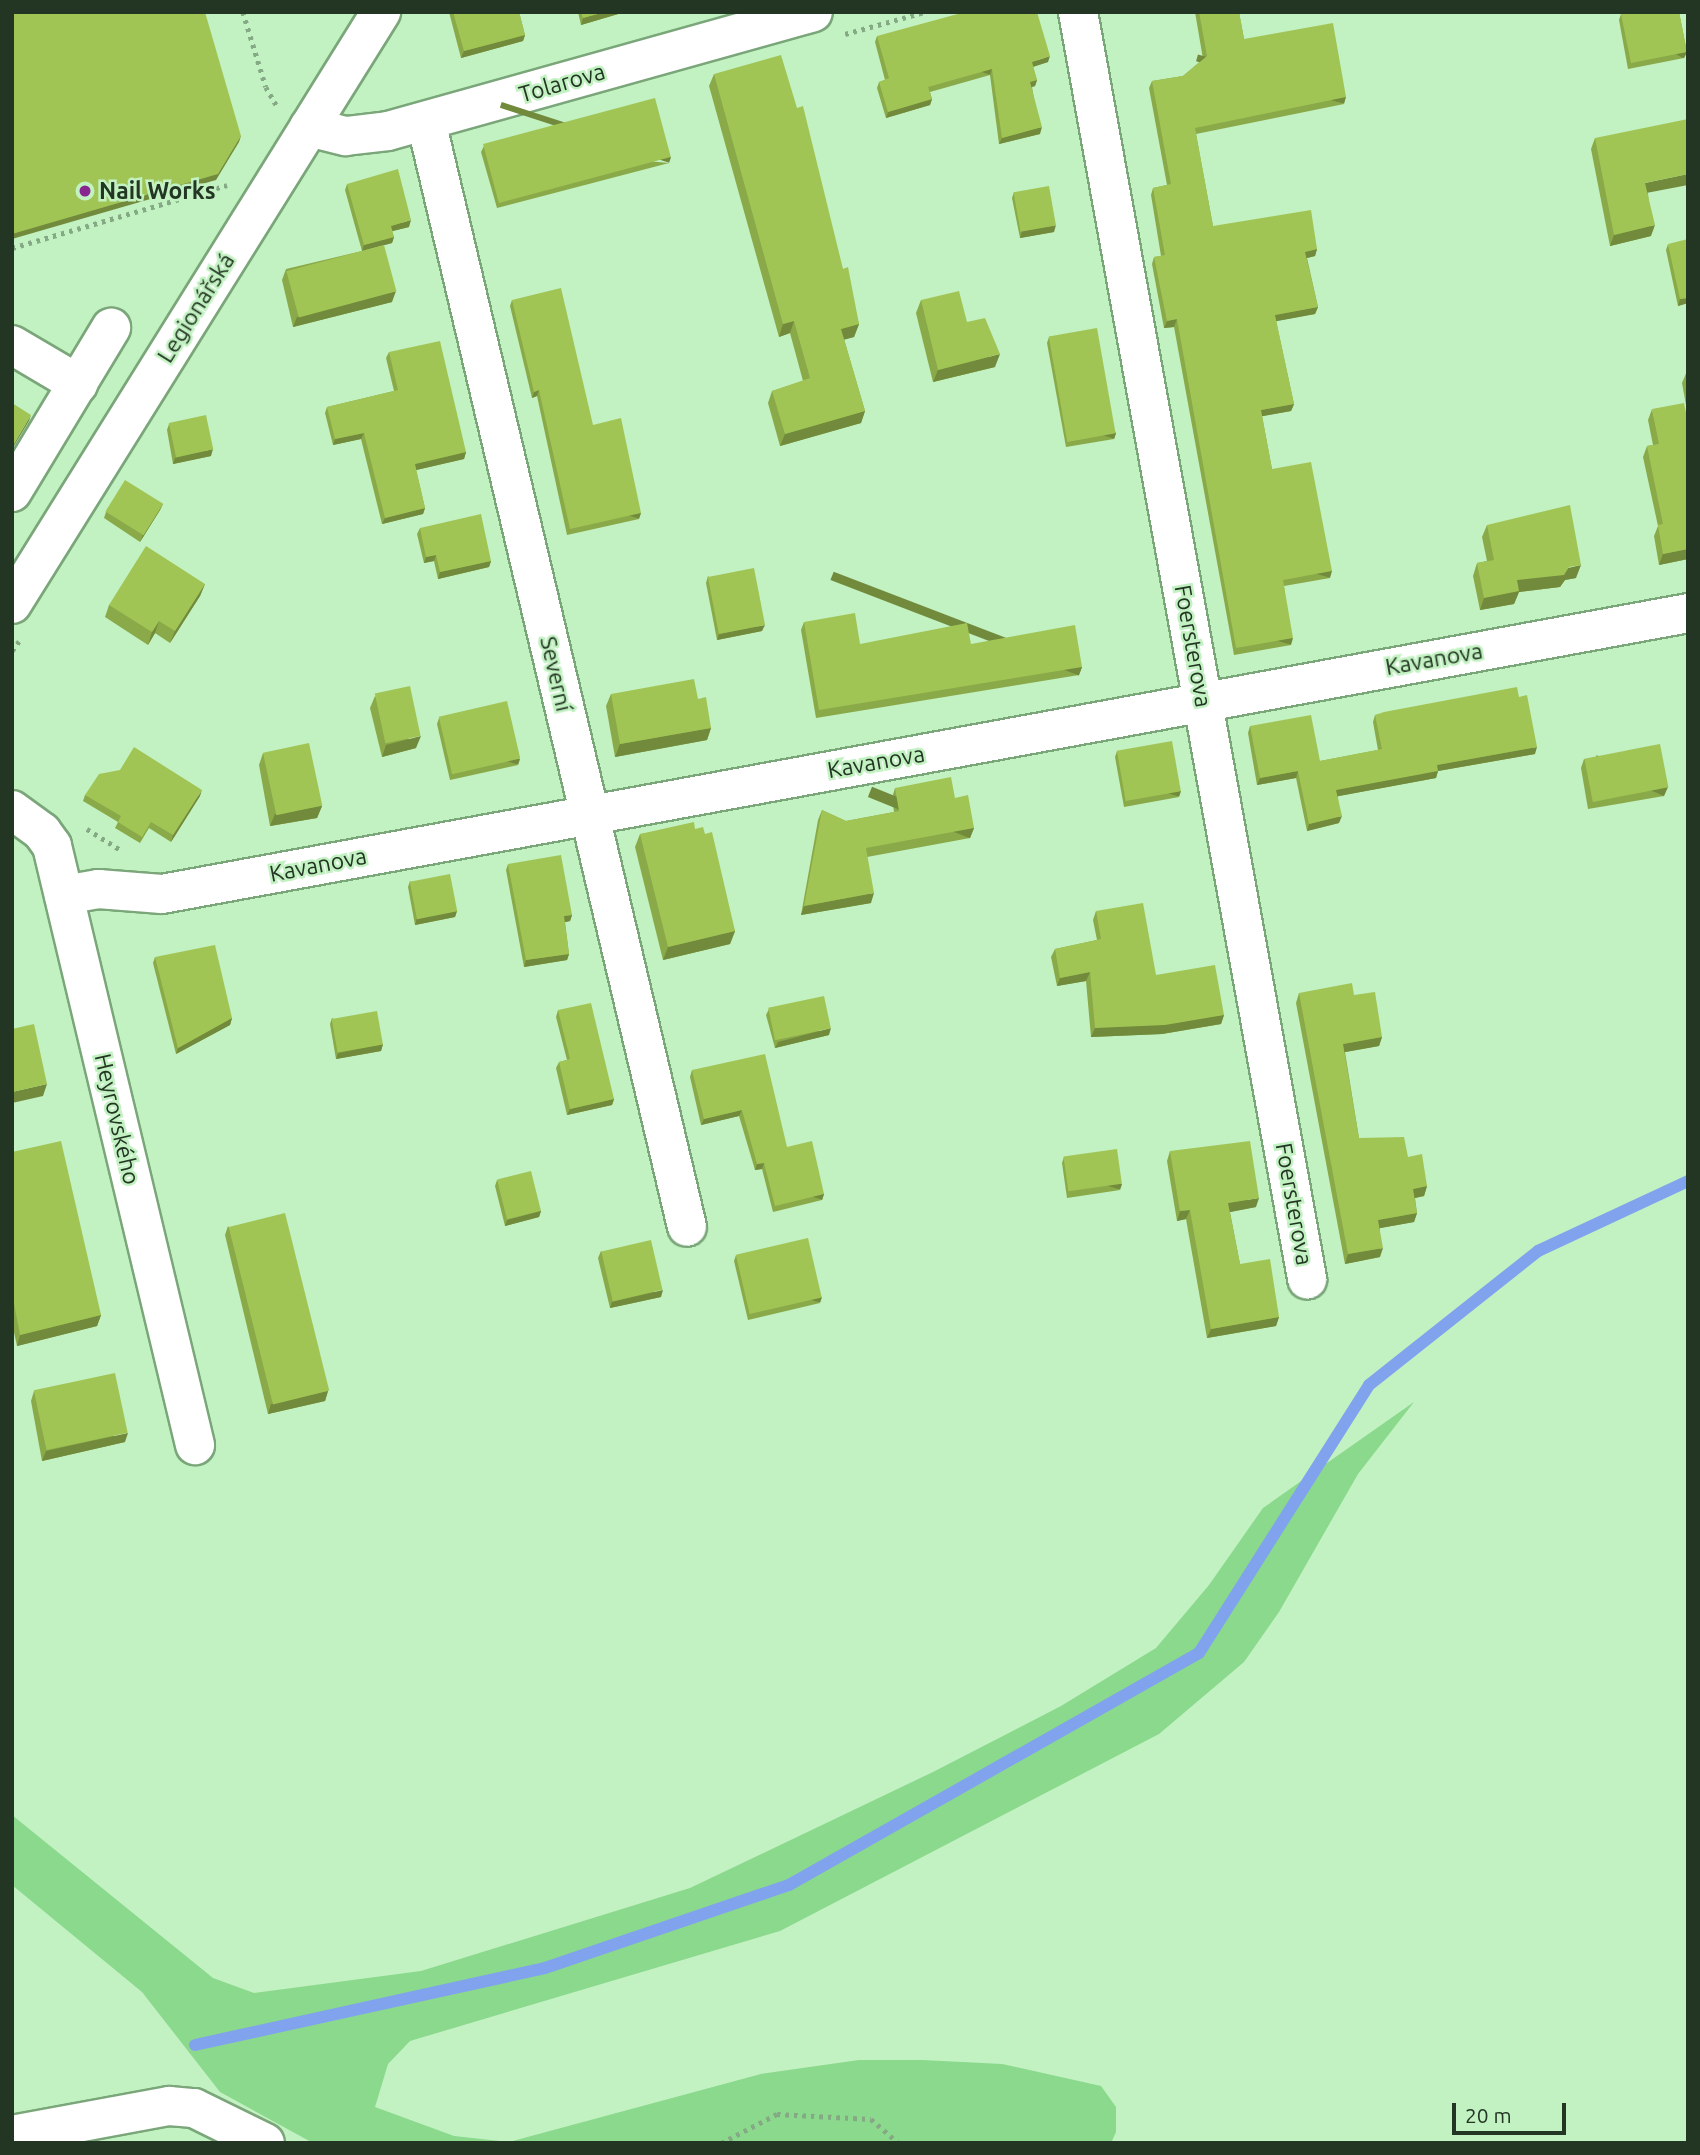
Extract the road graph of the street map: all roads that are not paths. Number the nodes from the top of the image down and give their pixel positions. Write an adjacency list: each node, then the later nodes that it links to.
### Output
1 (381, 12): 5 (street, Legionářská)
2 (813, 12): 4 (street, Tolarova)
3 (1078, 12): 12 (street, Foersterova)
4 (426, 121): 5 (street, Tolarova); 14 (street, Severní)
5 (309, 127): 10 (street, Legionářská)
6 (111, 328): 8 (street)
7 (12, 345): 8 (street)
8 (78, 384): 9 (street)
9 (12, 492)
10 (12, 604)
11 (1688, 612): 12 (street, Kavanova)
12 (1203, 702): 14 (street, Kavanova); 17 (street, Foersterova)
13 (12, 810): 15 (street, Heyrovského)
14 (589, 814): 15 (street, Kavanova); 16 (street, Severní)
15 (64, 895): 18 (street, Heyrovského)
16 (687, 1227)
17 (1307, 1279)
18 (195, 1445)
19 (12, 2135): 20 (street)
20 (265, 2143)

